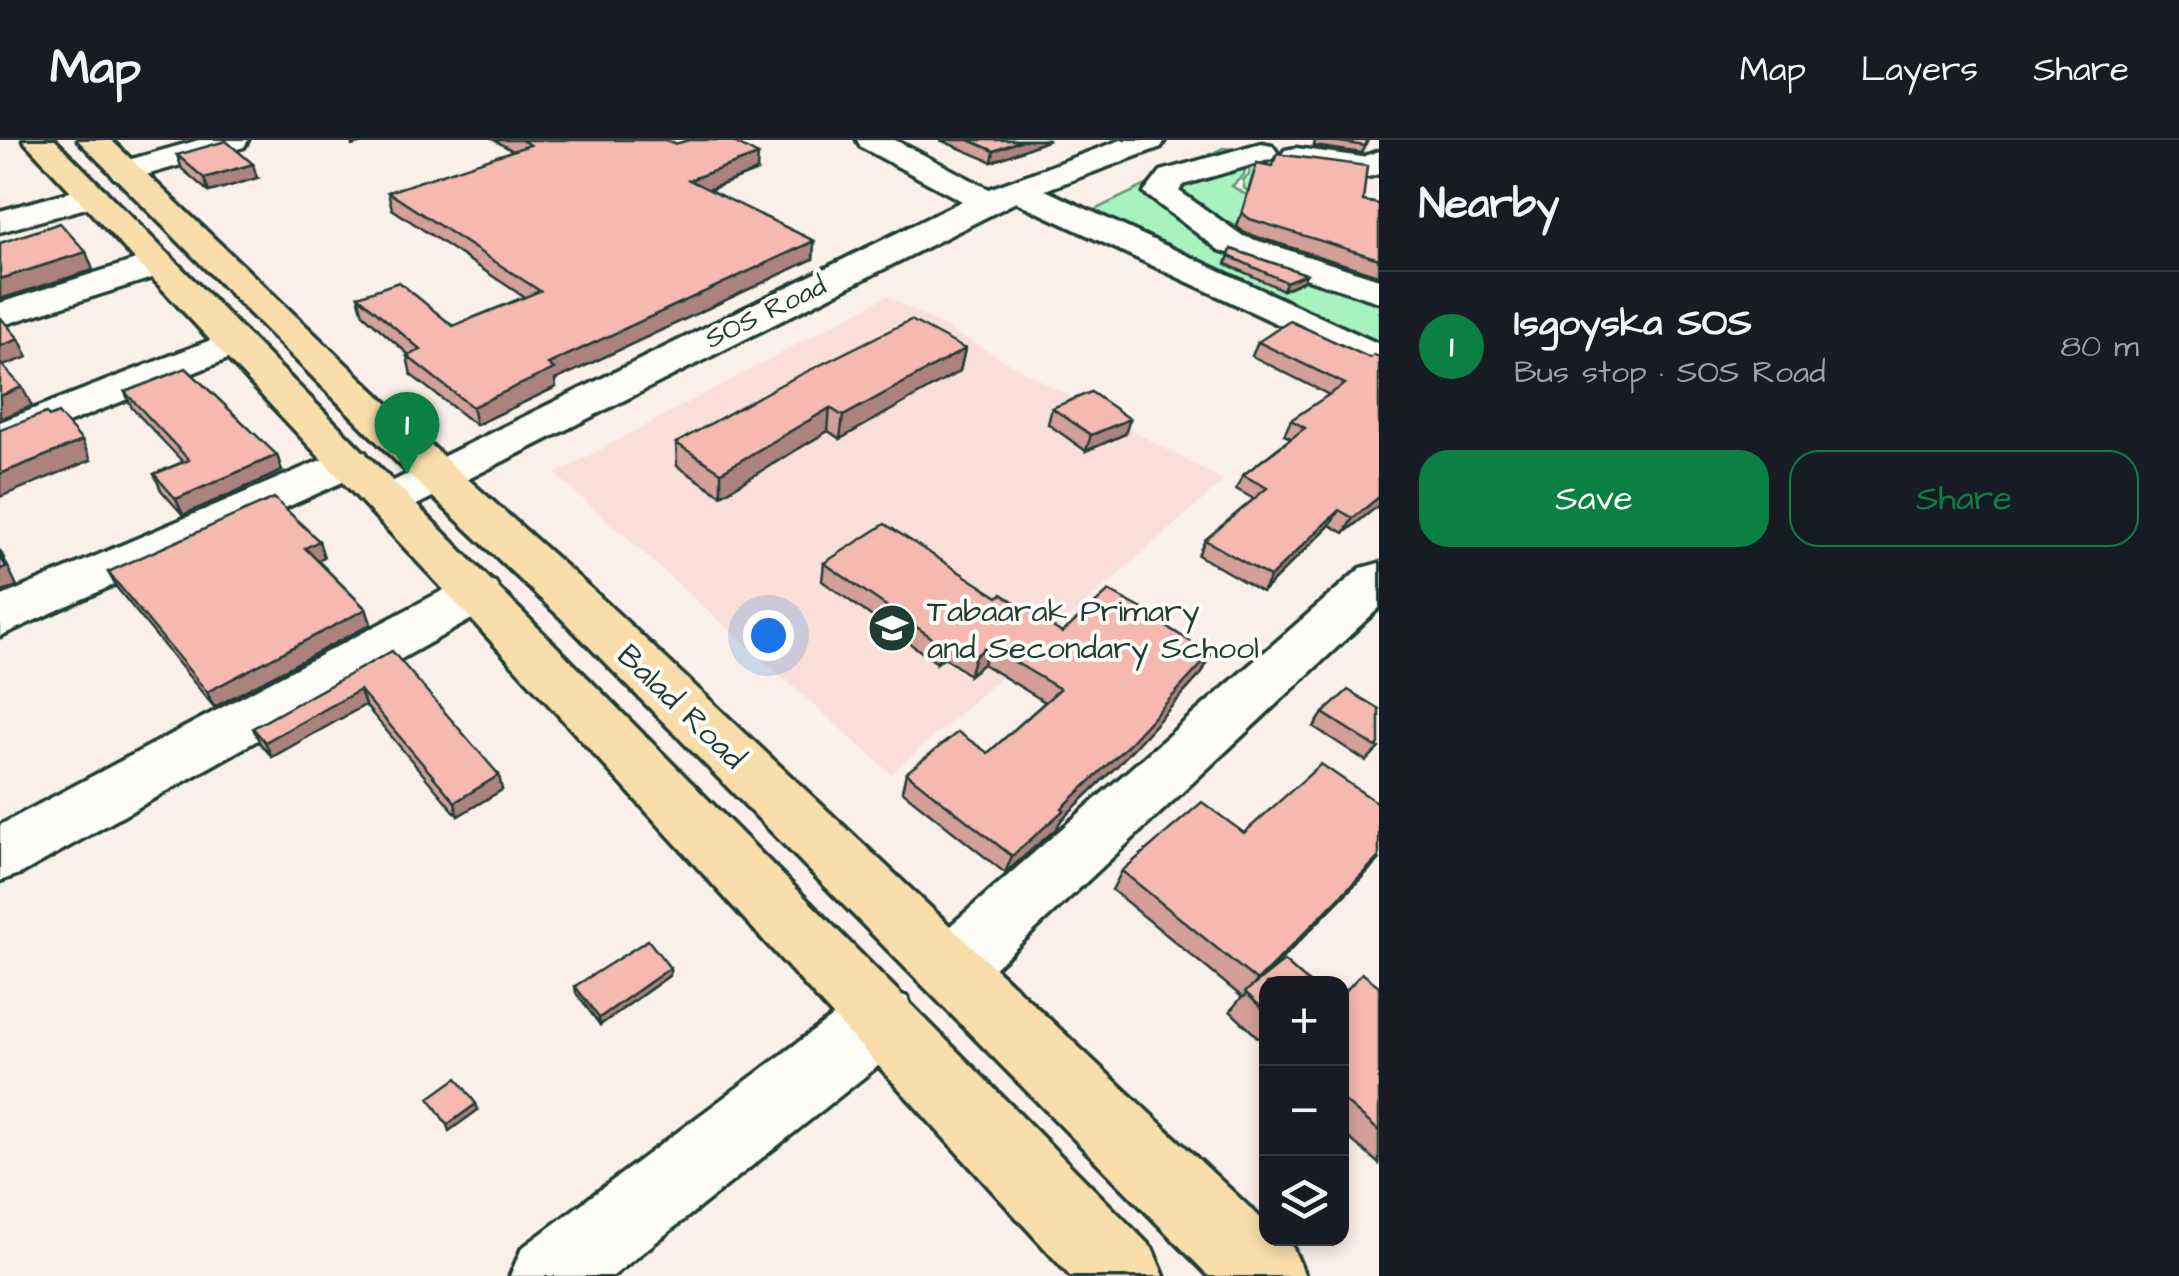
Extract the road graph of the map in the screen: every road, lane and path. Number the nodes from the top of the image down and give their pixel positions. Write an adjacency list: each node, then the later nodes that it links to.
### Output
1 (38, 140): 7 (highway, Balad Road)
2 (233, 140): 7 (street)
3 (872, 140): 9 (street)
4 (1150, 140): 9 (street, SOS Road)
5 (1221, 140): 6 (street)
6 (1261, 152): 8 (street); 12 (street)
7 (104, 169): 10 (street); 11 (highway, Balad Road); 18 (highway, Balad Road)
8 (1375, 170)
9 (1002, 195): 15 (street); 18 (street, SOS Road)
10 (0, 222)
11 (158, 264): 13 (street); 14 (highway, Balad Road)
12 (1379, 292)
13 (0, 314)
14 (234, 342): 16 (street); 17 (highway, Balad Road)
15 (1379, 359)
16 (0, 437)
17 (349, 462): 19 (highway, Balad Road); 22 (street)
18 (436, 475): 19 (street, SOS Road); 24 (highway, Balad Road)
19 (388, 502): 21 (highway, Balad Road)
20 (1379, 580): 24 (street)
21 (477, 594): 23 (street); 25 (highway, Balad Road)
22 (0, 618)
23 (0, 854)
24 (950, 967): 28 (highway, Balad Road)
25 (883, 1020): 26 (street); 27 (highway, Balad Road)
26 (550, 1276)
27 (1124, 1276)
28 (1266, 1276)

